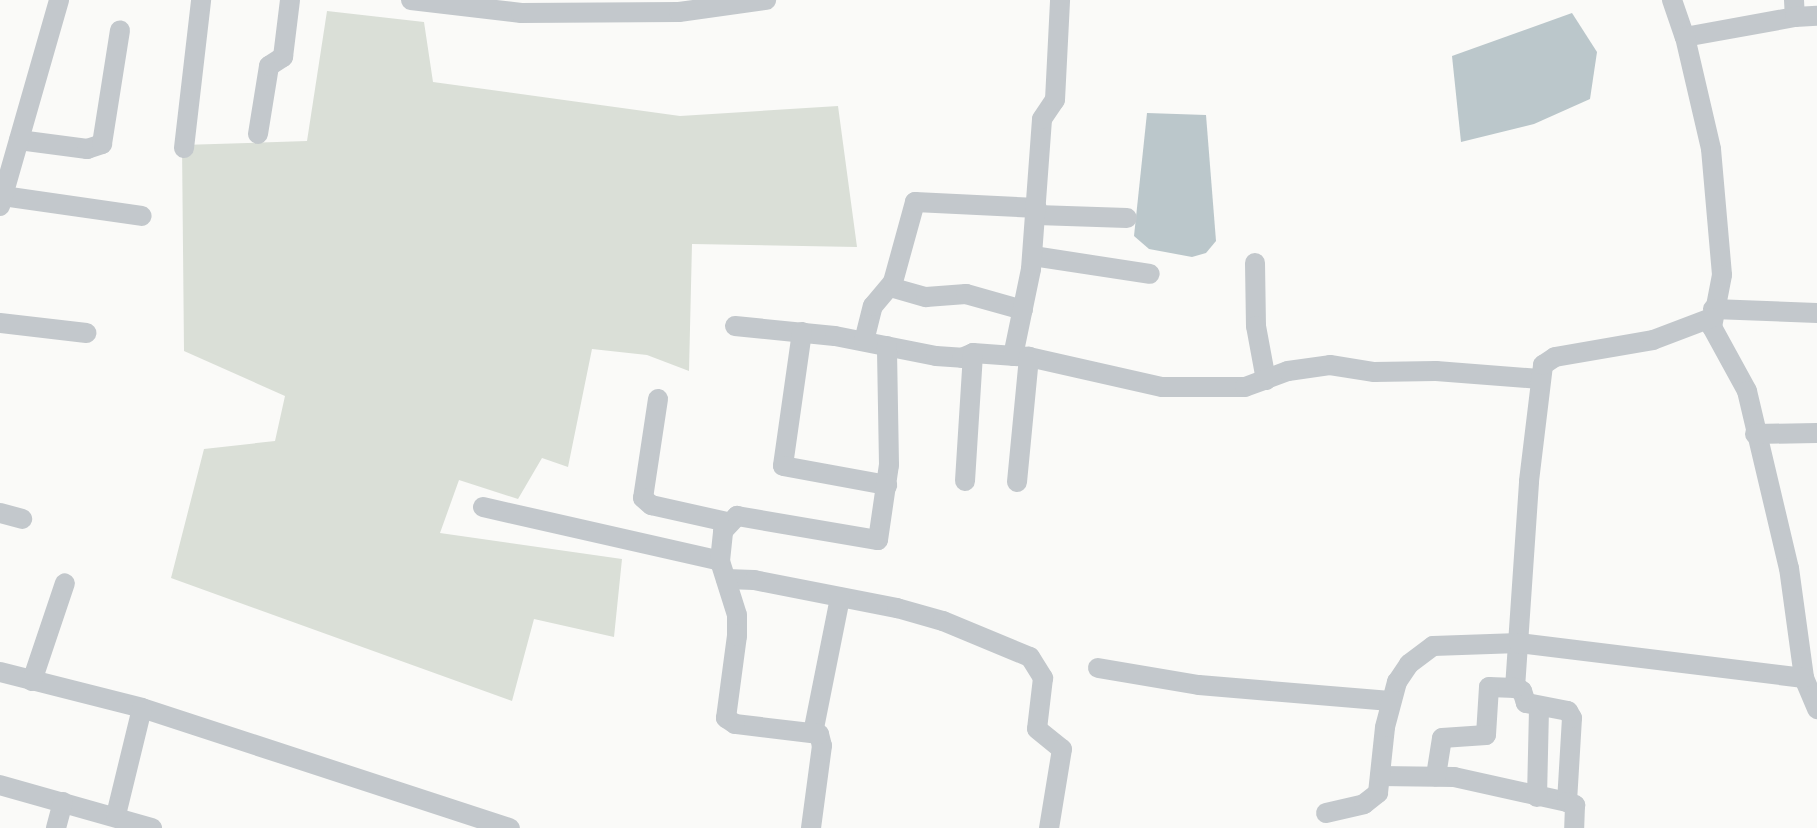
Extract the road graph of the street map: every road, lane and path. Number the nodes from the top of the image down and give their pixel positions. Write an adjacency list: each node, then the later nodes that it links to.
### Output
1 (59, 0): 13 (street)
2 (201, 0): 14 (street)
3 (290, 0): 12 (street)
4 (411, 0): 5 (street)
5 (766, 0)
6 (1060, 0): 16 (street)
7 (1672, 0): 11 (street)
8 (1795, 9): 9 (street); 11 (street)
9 (1817, 16)
10 (120, 30): 13 (street)
11 (1685, 37): 24 (street)
12 (258, 134)
13 (19, 140): 15 (street)
14 (184, 148)
15 (1, 201): 17 (street)
16 (1037, 212): 18 (street); 19 (street); 22 (street)
17 (142, 216)
18 (1127, 218)
19 (1033, 256): 21 (street); 23 (street)
20 (1255, 263): 35 (street)
21 (1150, 274)
22 (890, 287): 23 (street); 30 (street)
23 (1023, 310): 33 (street)
24 (1712, 313): 25 (street); 34 (street); 38 (street)
25 (1817, 313)
26 (0, 323): 29 (street)
27 (735, 326): 28 (street)
28 (802, 332): 30 (street); 41 (street)
29 (86, 333)
30 (864, 341): 31 (street)
31 (887, 346): 32 (street); 41 (street)
32 (973, 353): 33 (street); 39 (street)
33 (1021, 357): 35 (street); 40 (street)
34 (1540, 379): 35 (street); 49 (street)
35 (1266, 380)
36 (658, 399): 45 (street)
37 (1817, 433): 38 (street)
38 (1755, 434): 52 (street)
39 (965, 481)
40 (1016, 482)
41 (887, 485): 45 (street)
42 (483, 506): 46 (street)
43 (0, 513): 44 (street)
44 (22, 519)
45 (727, 522): 46 (street)
46 (723, 570): 48 (street); 59 (street)
47 (65, 583): 53 (street)
48 (840, 598): 59 (street); 73 (street)
49 (1519, 643): 52 (street); 54 (street); 55 (street)
50 (1098, 668): 55 (street)
51 (0, 672): 53 (street)
52 (1804, 678): 58 (street)
53 (32, 680): 57 (street)
54 (1515, 688): 56 (street); 61 (street)
55 (1390, 701): 60 (street)
56 (1539, 706): 63 (street); 65 (street)
57 (142, 708): 67 (street); 68 (street)
58 (1817, 709)
59 (813, 733): 72 (street)
60 (1380, 776): 61 (street); 66 (street)
61 (1436, 777): 63 (street)
62 (0, 785): 64 (street)
63 (1536, 797): 65 (street)
64 (63, 802): 67 (street); 69 (street)
65 (1567, 802): 74 (street)
66 (1326, 814)
67 (116, 815): 70 (street)
68 (490, 825): 71 (street)
69 (56, 828)
70 (152, 828)
71 (510, 828)
72 (811, 828)
73 (1049, 828)
74 (1574, 828)

